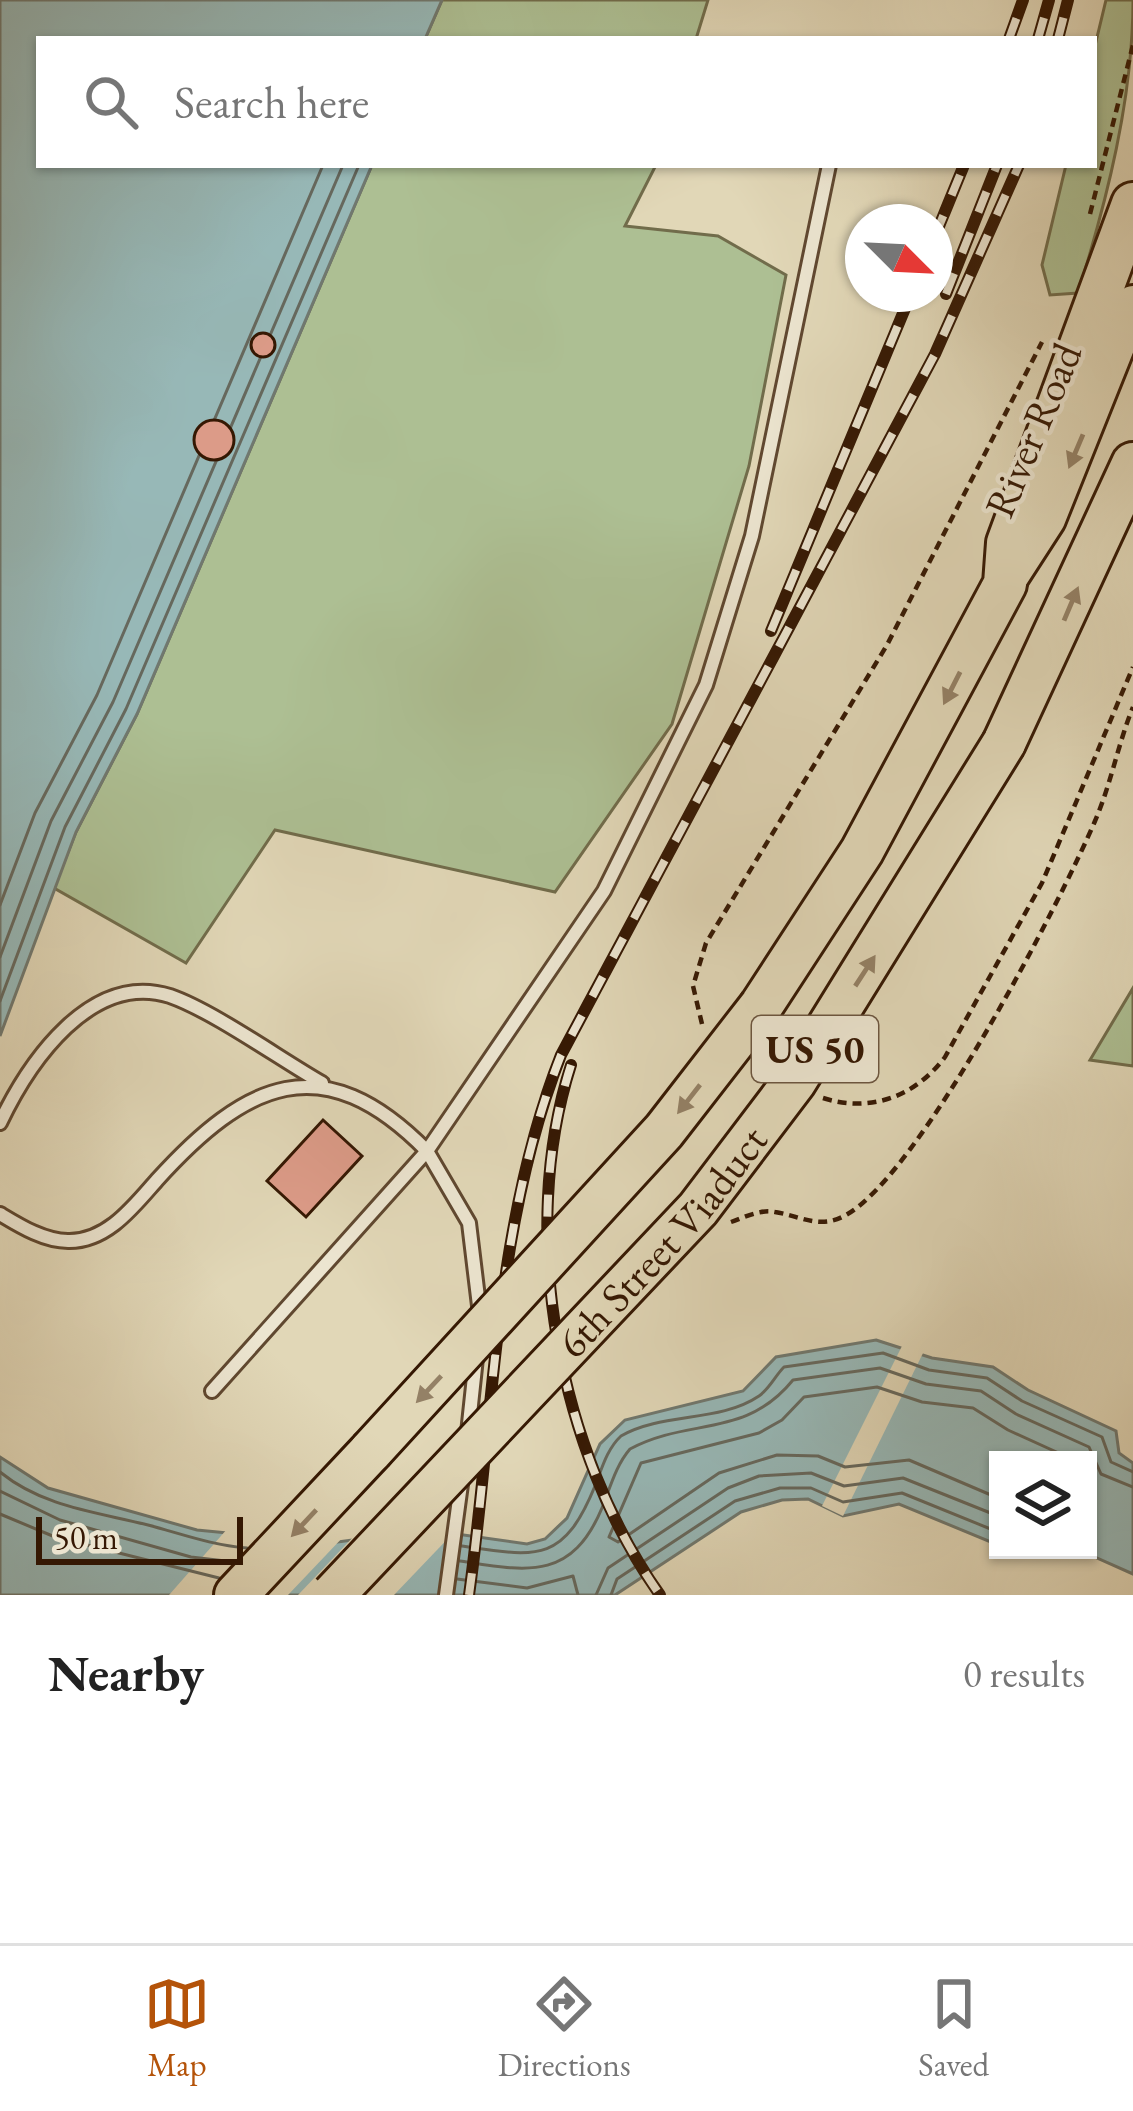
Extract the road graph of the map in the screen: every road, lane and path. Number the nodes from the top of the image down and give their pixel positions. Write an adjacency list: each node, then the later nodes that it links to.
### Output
1 (829, 168): 9 (lane)
2 (1133, 204): 5 (highway, 6th Street Viaduct)
3 (1133, 304): 5 (main road, River Road, one-way to 5)
4 (1133, 464): 14 (highway, 6th Street Viaduct / US 50, one-way to 4, bridge)
5 (1035, 514): 13 (highway, 6th Street Viaduct / US 50, one-way to 13, bridge)
6 (1133, 707): 10 (path)
7 (335, 1091): 8 (lane); 9 (lane); 11 (lane)
8 (0, 1123)
9 (428, 1151): 12 (lane); 15 (lane)
10 (774, 1211)
11 (4, 1215)
12 (212, 1391)
13 (236, 1595)
14 (333, 1595)
15 (446, 1595)

